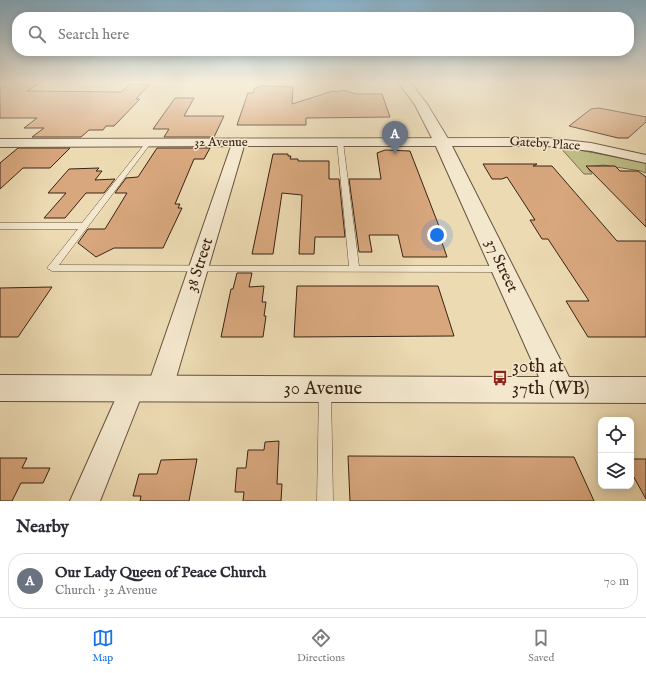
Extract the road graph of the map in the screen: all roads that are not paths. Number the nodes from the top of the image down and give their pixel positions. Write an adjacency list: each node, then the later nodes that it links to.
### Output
1 (422, 105): 5 (street, 37 Street)
2 (149, 142): 3 (street, 32 Avenue); 6 (street, 32 Avenue); 9 (lane)
3 (239, 142): 4 (street, 32 Avenue); 11 (street, 38 Street)
4 (340, 142): 5 (street, 32 Avenue); 10 (lane)
5 (442, 142): 7 (street, Gateby Place); 12 (street, 37 Street)
6 (0, 143)
7 (646, 159)
8 (0, 226): 9 (lane)
9 (84, 226): 11 (lane)
10 (354, 267): 11 (lane); 12 (lane)
11 (199, 268): 14 (street, 38 Street)
12 (503, 269): 16 (street, 37 Street)
13 (0, 388): 14 (street, 30 Avenue)
14 (146, 388): 15 (street, 30 Avenue); 18 (street, 38 Street)
15 (325, 390): 16 (street, 30 Avenue); 19 (lane)
16 (560, 390): 17 (street, 30 Avenue)
17 (646, 390)
18 (85, 501)
19 (325, 501)

